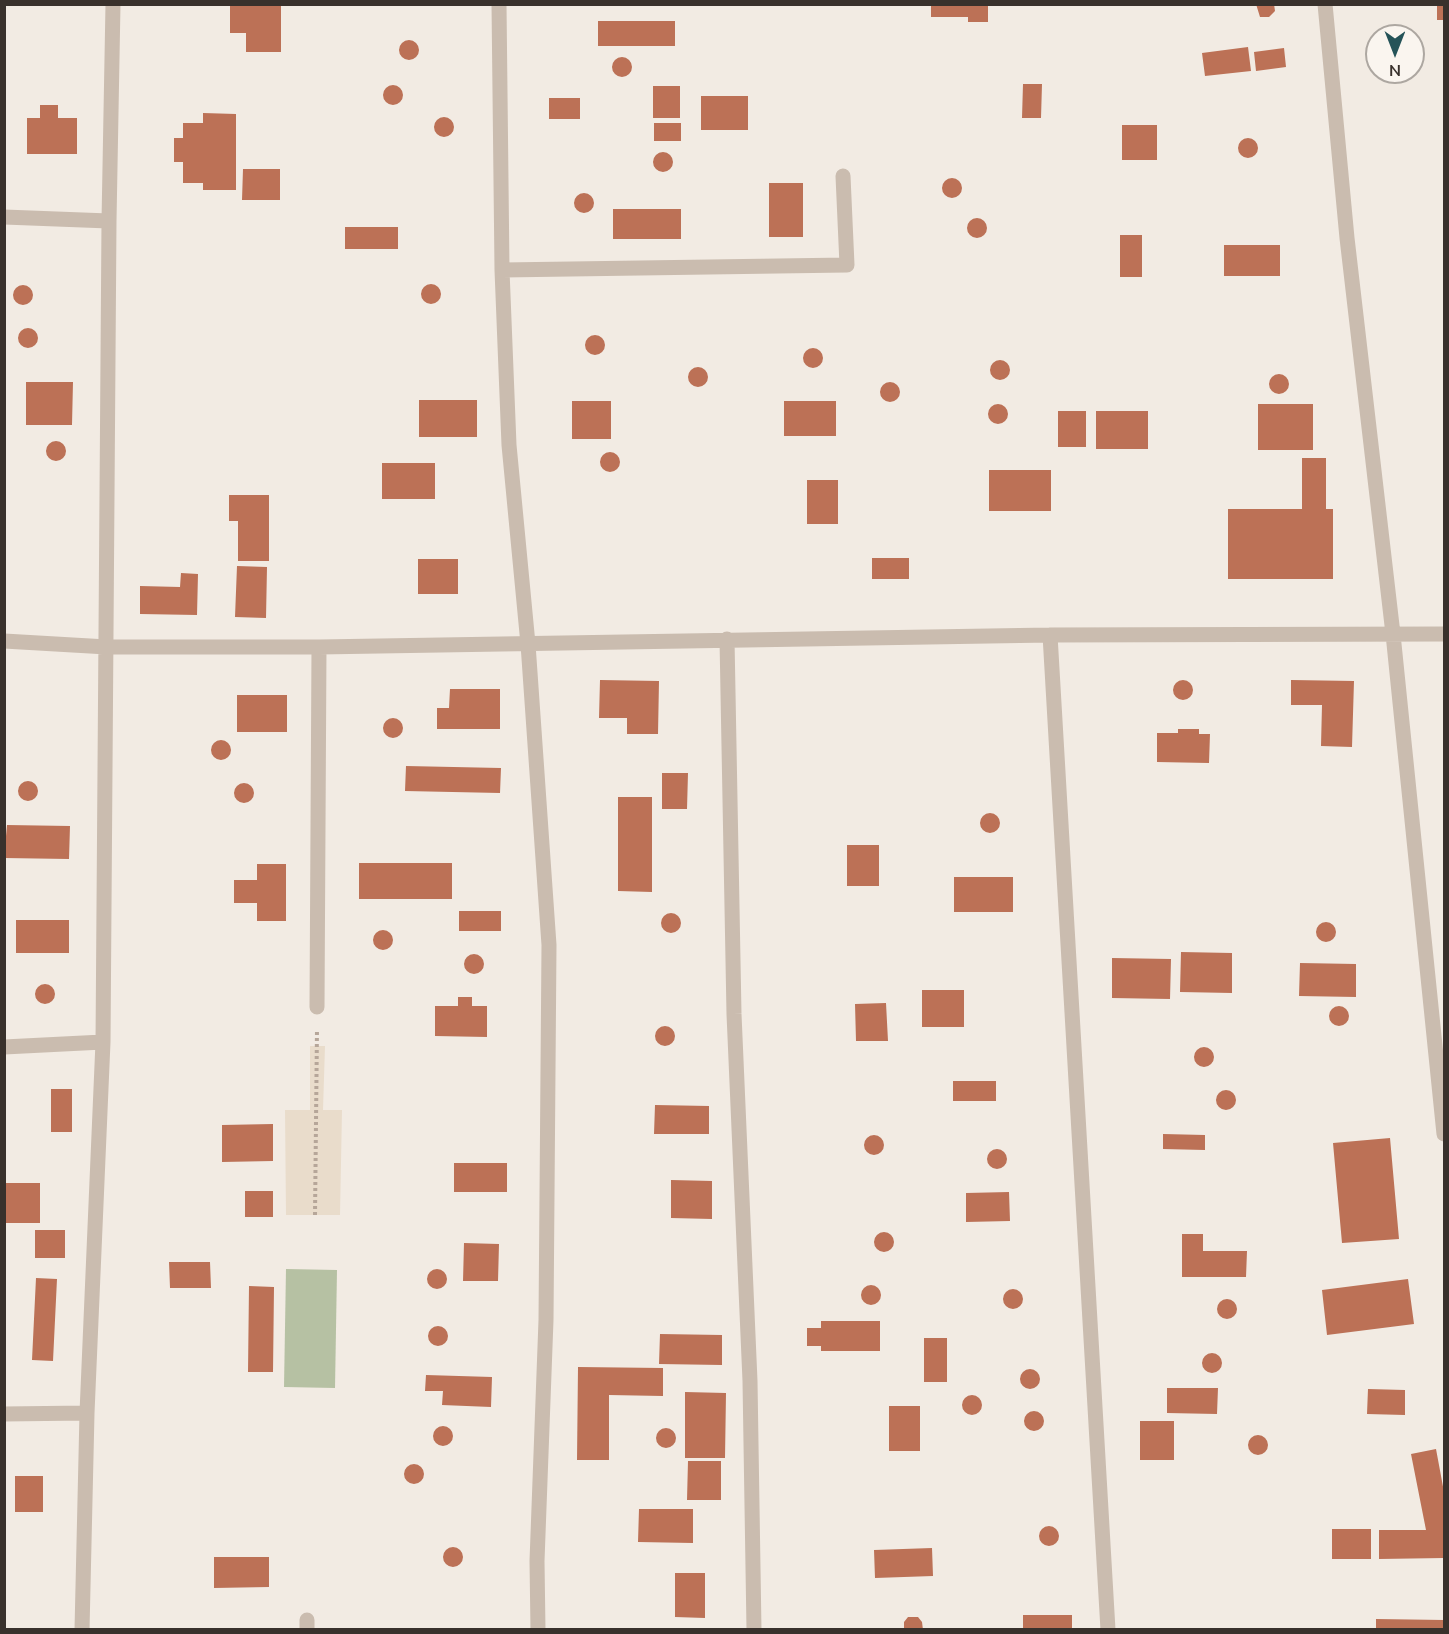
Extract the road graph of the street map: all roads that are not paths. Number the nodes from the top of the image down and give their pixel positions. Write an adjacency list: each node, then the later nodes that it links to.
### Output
1 (113, 4): 6 (street)
2 (499, 4): 7 (street)
3 (1325, 4): 8 (street)
4 (843, 176): 7 (street)
5 (4, 217): 6 (street)
6 (109, 221): 14 (street)
7 (502, 270): 13 (street)
8 (1393, 634): 9 (street); 10 (street); 19 (street)
9 (1444, 634)
10 (1050, 635): 11 (street); 25 (street)
11 (727, 639): 13 (street); 24 (street)
12 (4, 641): 14 (street)
13 (528, 644): 15 (street); 23 (street)
14 (107, 647): 15 (street); 17 (street)
15 (319, 647): 16 (street)
16 (317, 1007)
17 (103, 1042): 18 (street); 20 (street)
18 (4, 1047)
19 (1444, 1134)
20 (87, 1413): 21 (street); 22 (street)
21 (4, 1414)
22 (82, 1629)
23 (538, 1629)
24 (754, 1629)
25 (1108, 1629)

